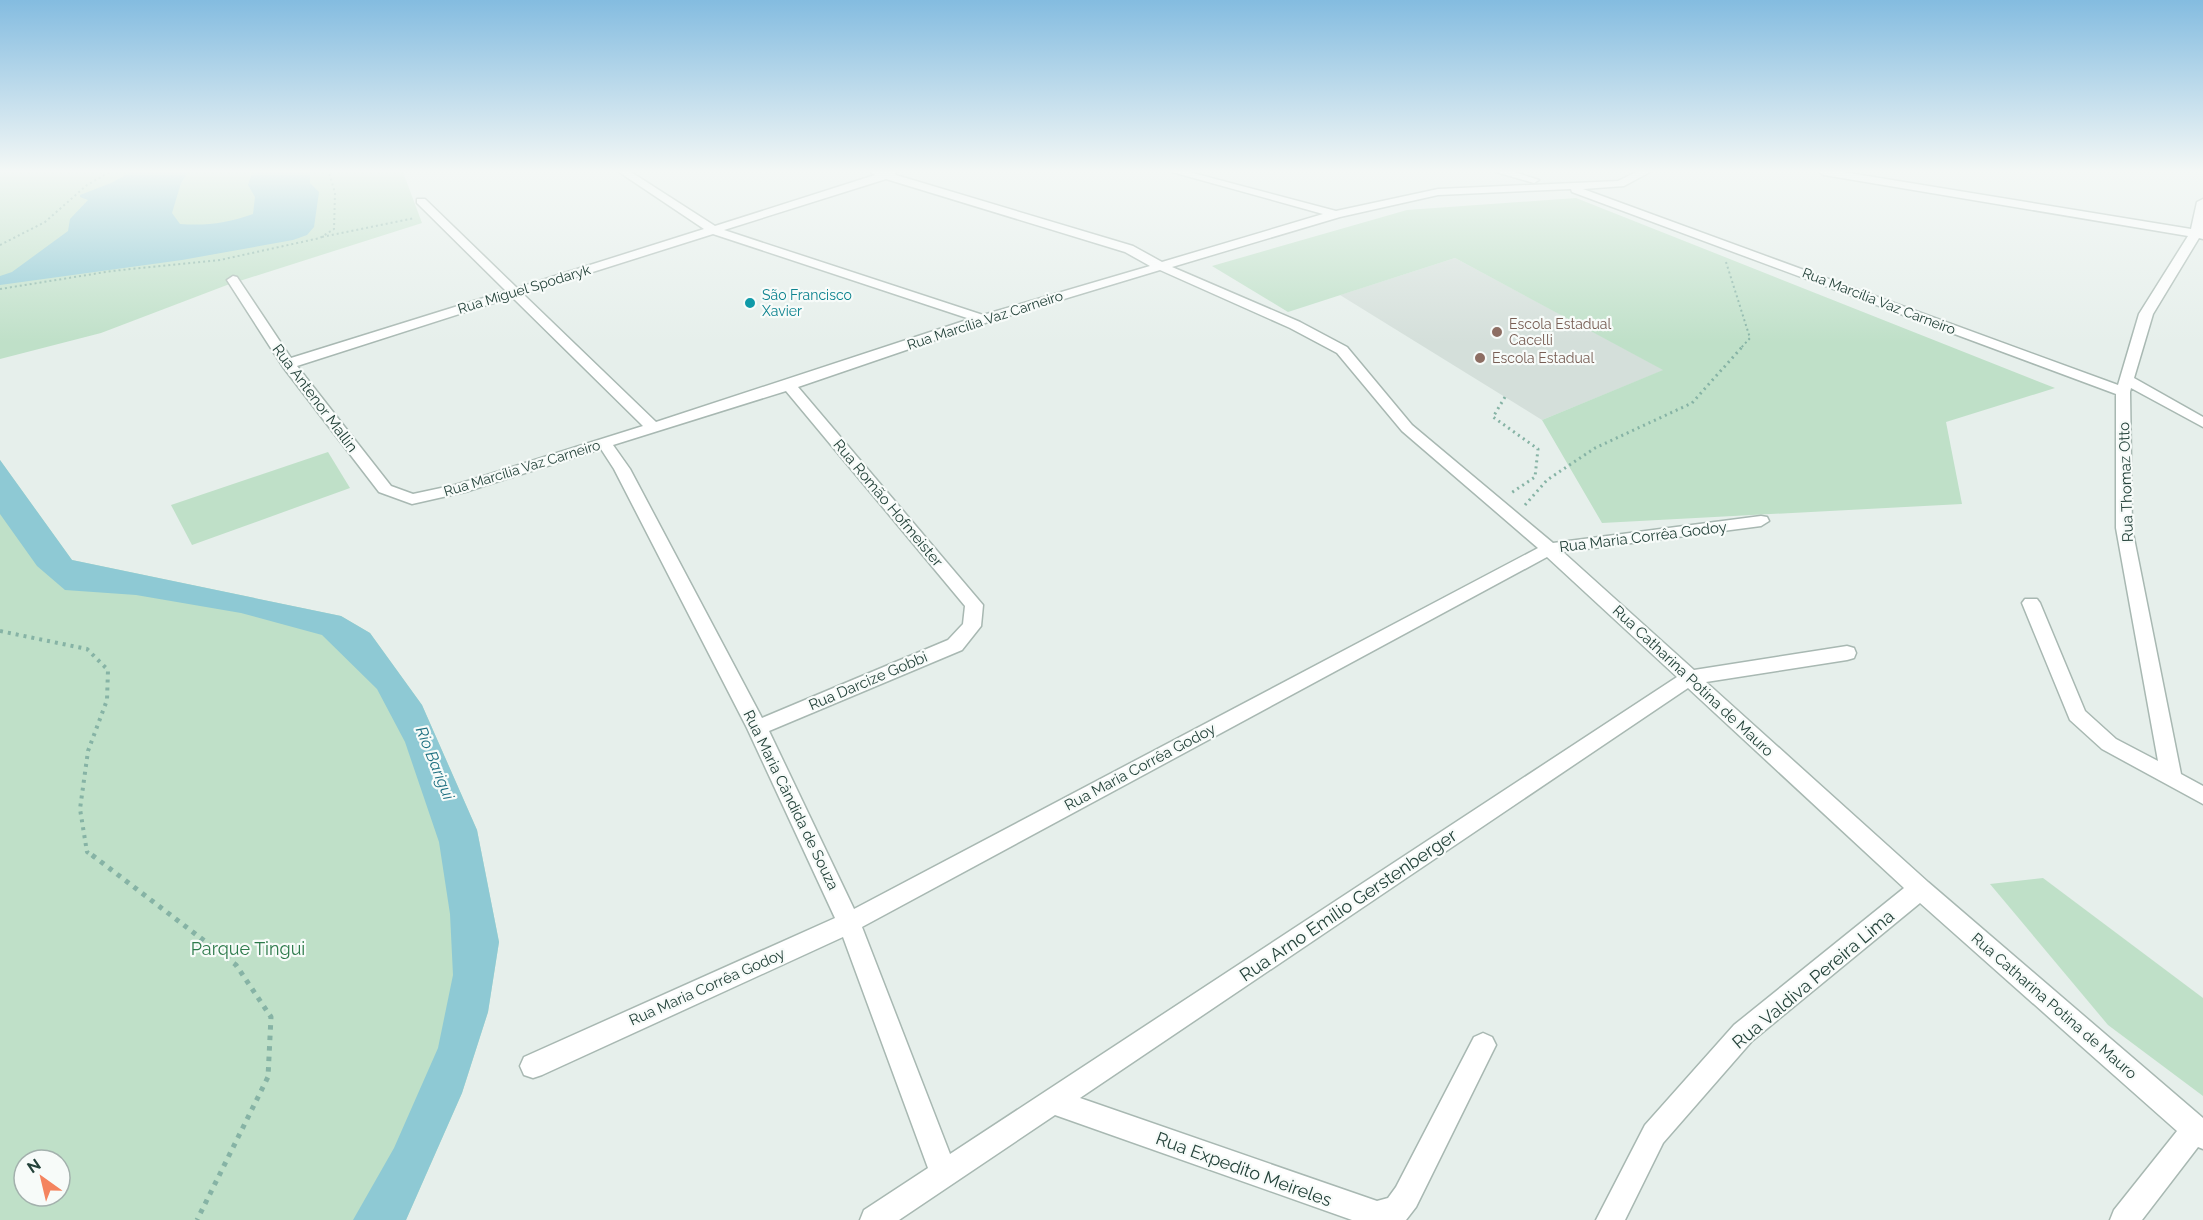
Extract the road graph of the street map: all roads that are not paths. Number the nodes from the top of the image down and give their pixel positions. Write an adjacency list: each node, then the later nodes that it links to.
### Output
1 (449, 229): 12 (street)
2 (712, 229): 8 (street)
3 (721, 229): 8 (street, Rua Miguel Spodaryk)
4 (1062, 229): 10 (street, Rua Catharina Potina de Mauro)
5 (1286, 229): 10 (street, Rua Marcília Vaz Carneiro)
6 (1685, 229): 16 (street, Rua Marcília Vaz Carneiro)
7 (2172, 229): 9 (street)
8 (715, 231): 12 (street, Rua Miguel Spodaryk); 13 (street)
9 (2199, 234): 16 (street, Rua Thomaz Otto)
10 (1160, 266): 13 (street, Rua Marcília Vaz Carneiro); 22 (street, Rua Catharina Potina de Mauro)
11 (233, 280): 14 (street, Rua Antenor Mallin)
12 (515, 292): 14 (street, Rua Miguel Spodaryk); 18 (street)
13 (984, 319): 15 (street, Rua Marcília Vaz Carneiro)
14 (288, 364): 20 (street, Rua Antenor Mallin)
15 (789, 385): 18 (street, Rua Marcília Vaz Carneiro); 24 (street, Rua Romão Hofmeister)
16 (2125, 386): 17 (street, Rua Marcília Vaz Carneiro); 28 (street, Rua Thomaz Otto)
17 (2203, 423)
18 (653, 428): 19 (street, Rua Marcília Vaz Carneiro)
19 (604, 443): 20 (street, Rua Marcília Vaz Carneiro); 27 (street, Rua Maria Cândida de Souza)
20 (412, 499)
21 (1761, 521): 22 (street, Rua Maria Corrêa Godoy)
22 (1549, 549): 26 (street, Rua Catharina Potina de Mauro); 31 (street, Rua Maria Corrêa Godoy)
23 (2031, 603): 28 (street)
24 (972, 626): 27 (street, Rua Darcize Gobbi)
25 (1847, 653): 26 (street, Rua Arno Emílio Gerstenberger)
26 (1689, 678): 30 (street, Rua Catharina Potina de Mauro); 34 (street, Rua Arno Emílio Gerstenberger)
27 (757, 728): 31 (street, Rua Maria Cândida de Souza)
28 (2171, 777): 29 (street)
29 (2203, 796)
30 (1920, 890): 35 (street, Rua Catharina Potina de Mauro); 38 (street, Rua Valdiva Pereira Lima)
31 (849, 922): 33 (street, Rua Maria Corrêa Godoy); 36 (street, Rua Maria Cândida de Souza)
32 (1483, 1045): 34 (street, Rua Expedito Meireles)
33 (533, 1066)
34 (1053, 1101): 36 (street, Rua Arno Emílio Gerstenberger)
35 (2199, 1133): 39 (street)
36 (944, 1173): 37 (street, Rua Arno Emílio Gerstenberger)
37 (874, 1220)
38 (1610, 1220)
39 (2124, 1220)

